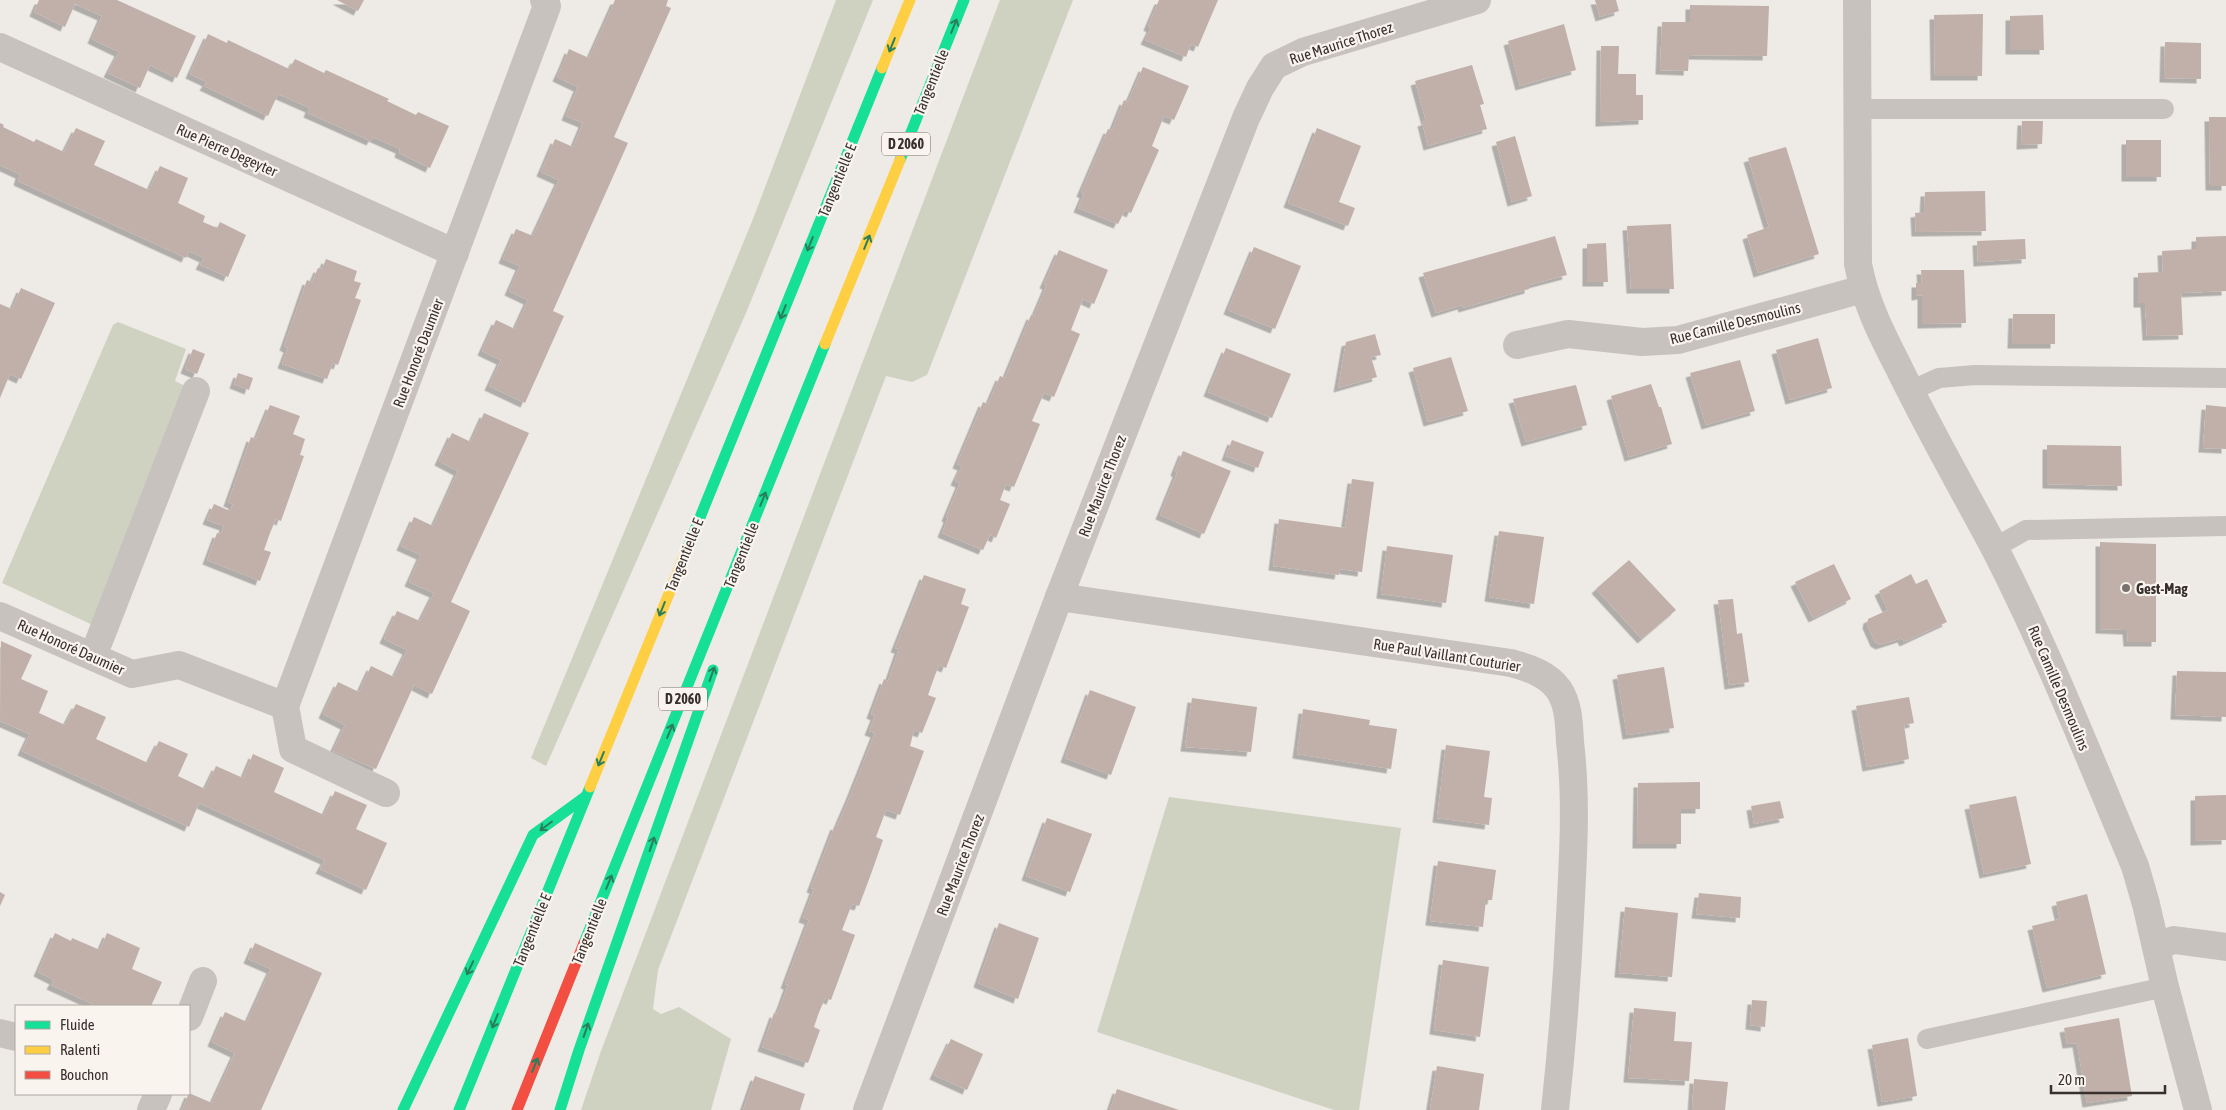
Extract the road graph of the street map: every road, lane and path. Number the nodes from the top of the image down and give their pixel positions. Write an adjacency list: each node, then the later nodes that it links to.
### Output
1 (544, 0): 9 (street, Rue Honoré Daumier)
2 (910, 0): 25 (main road, Tangentielle E, one-way to 25)
3 (964, 0): 10 (main road, Tangentielle / D 2060, one-way to 3)
4 (1476, 0): 19 (street, Rue Maurice Thorez)
5 (1857, 0): 7 (street, Rue Camille Desmoulins)
6 (0, 47): 9 (street, Rue Pierre Degeyter)
7 (1857, 109): 8 (lane); 11 (street, Rue Camille Desmoulins)
8 (2164, 109)
9 (455, 253): 23 (street, Rue Honoré Daumier)
10 (849, 287): 17 (main road); 36 (main road, Tangentielle / D 2060, one-way to 10)
11 (1863, 289): 12 (street, Rue Camille Desmoulins); 15 (street, Rue Camille Desmoulins)
12 (1517, 345)
13 (2226, 378): 15 (lane)
14 (196, 391): 21 (street, Rue Honoré Daumier)
15 (1910, 391): 18 (street, Rue Camille Desmoulins)
16 (2226, 526): 18 (lane)
17 (762, 532)
18 (1994, 548): 26 (street, Rue Camille Desmoulins)
19 (1059, 597): 38 (street, Rue Maurice Thorez); 39 (street, Rue Paul Vaillant Couturier)
20 (0, 616): 21 (street, Rue Honoré Daumier)
21 (96, 649): 23 (street, Rue Honoré Daumier)
22 (719, 654): 37 (main road, one-way to 22)
23 (285, 706): 24 (street)
24 (386, 793)
25 (585, 797): 34 (main road, one-way to 34); 35 (main road, Tangentielle E, one-way to 35)
26 (2156, 946): 27 (street); 29 (street, Rue Camille Desmoulins)
27 (2226, 947)
28 (203, 981): 30 (street)
29 (2165, 987): 33 (lane); 40 (street, Rue Camille Desmoulins)
30 (190, 1014)
31 (0, 1033): 32 (street)
32 (15, 1037)
33 (1927, 1039)
34 (403, 1110)
35 (459, 1110)
36 (517, 1110)
37 (560, 1110)
38 (867, 1110)
39 (1555, 1110)
40 (2198, 1110)

